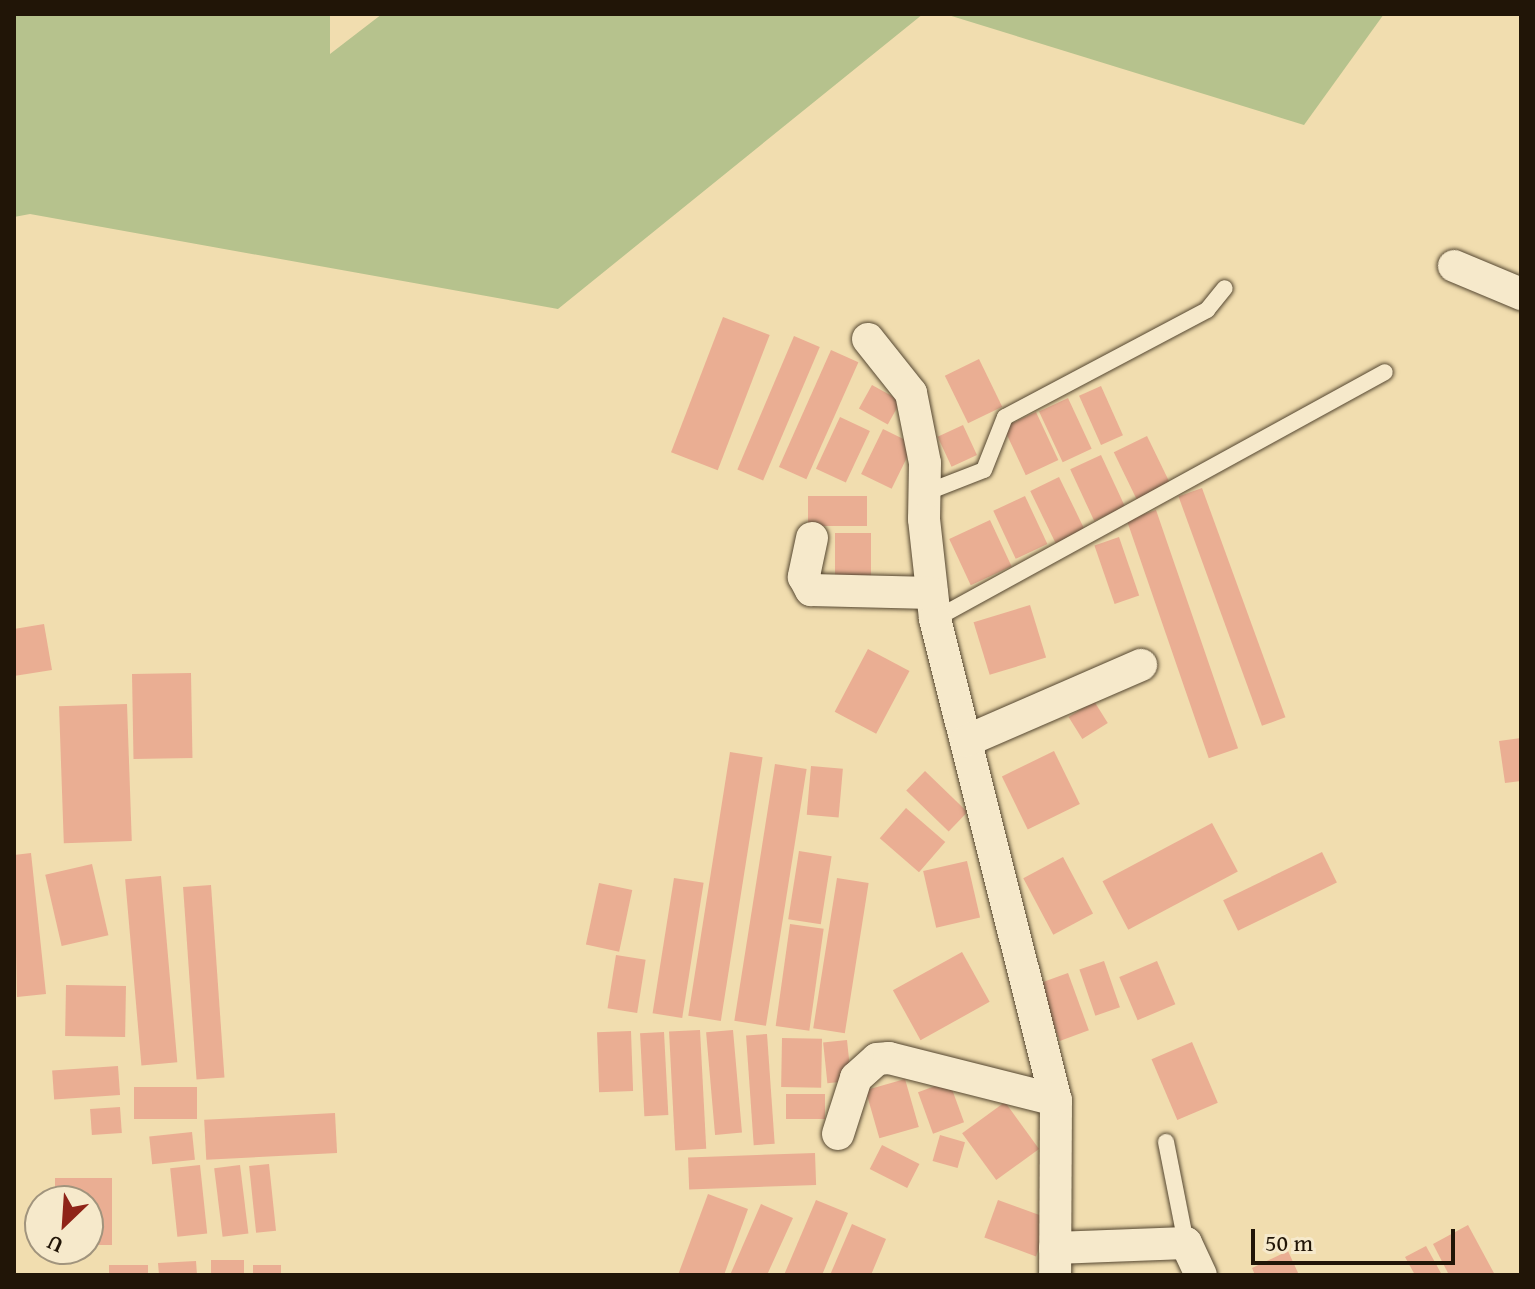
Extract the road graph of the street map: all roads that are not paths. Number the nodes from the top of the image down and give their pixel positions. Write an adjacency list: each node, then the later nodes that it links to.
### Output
1 (1454, 266): 3 (street)
2 (1225, 288): 6 (lane)
3 (1521, 294)
4 (868, 339): 6 (street)
5 (1385, 372): 8 (lane)
6 (925, 493): 8 (street)
7 (812, 538): 8 (street)
8 (933, 606): 10 (street)
9 (1141, 665): 10 (street)
10 (966, 741): 11 (street)
11 (1056, 1100): 12 (street); 15 (street)
12 (838, 1134)
13 (1166, 1142): 14 (lane)
14 (1186, 1243): 15 (street); 16 (street)
15 (1055, 1261)
16 (1201, 1275)

